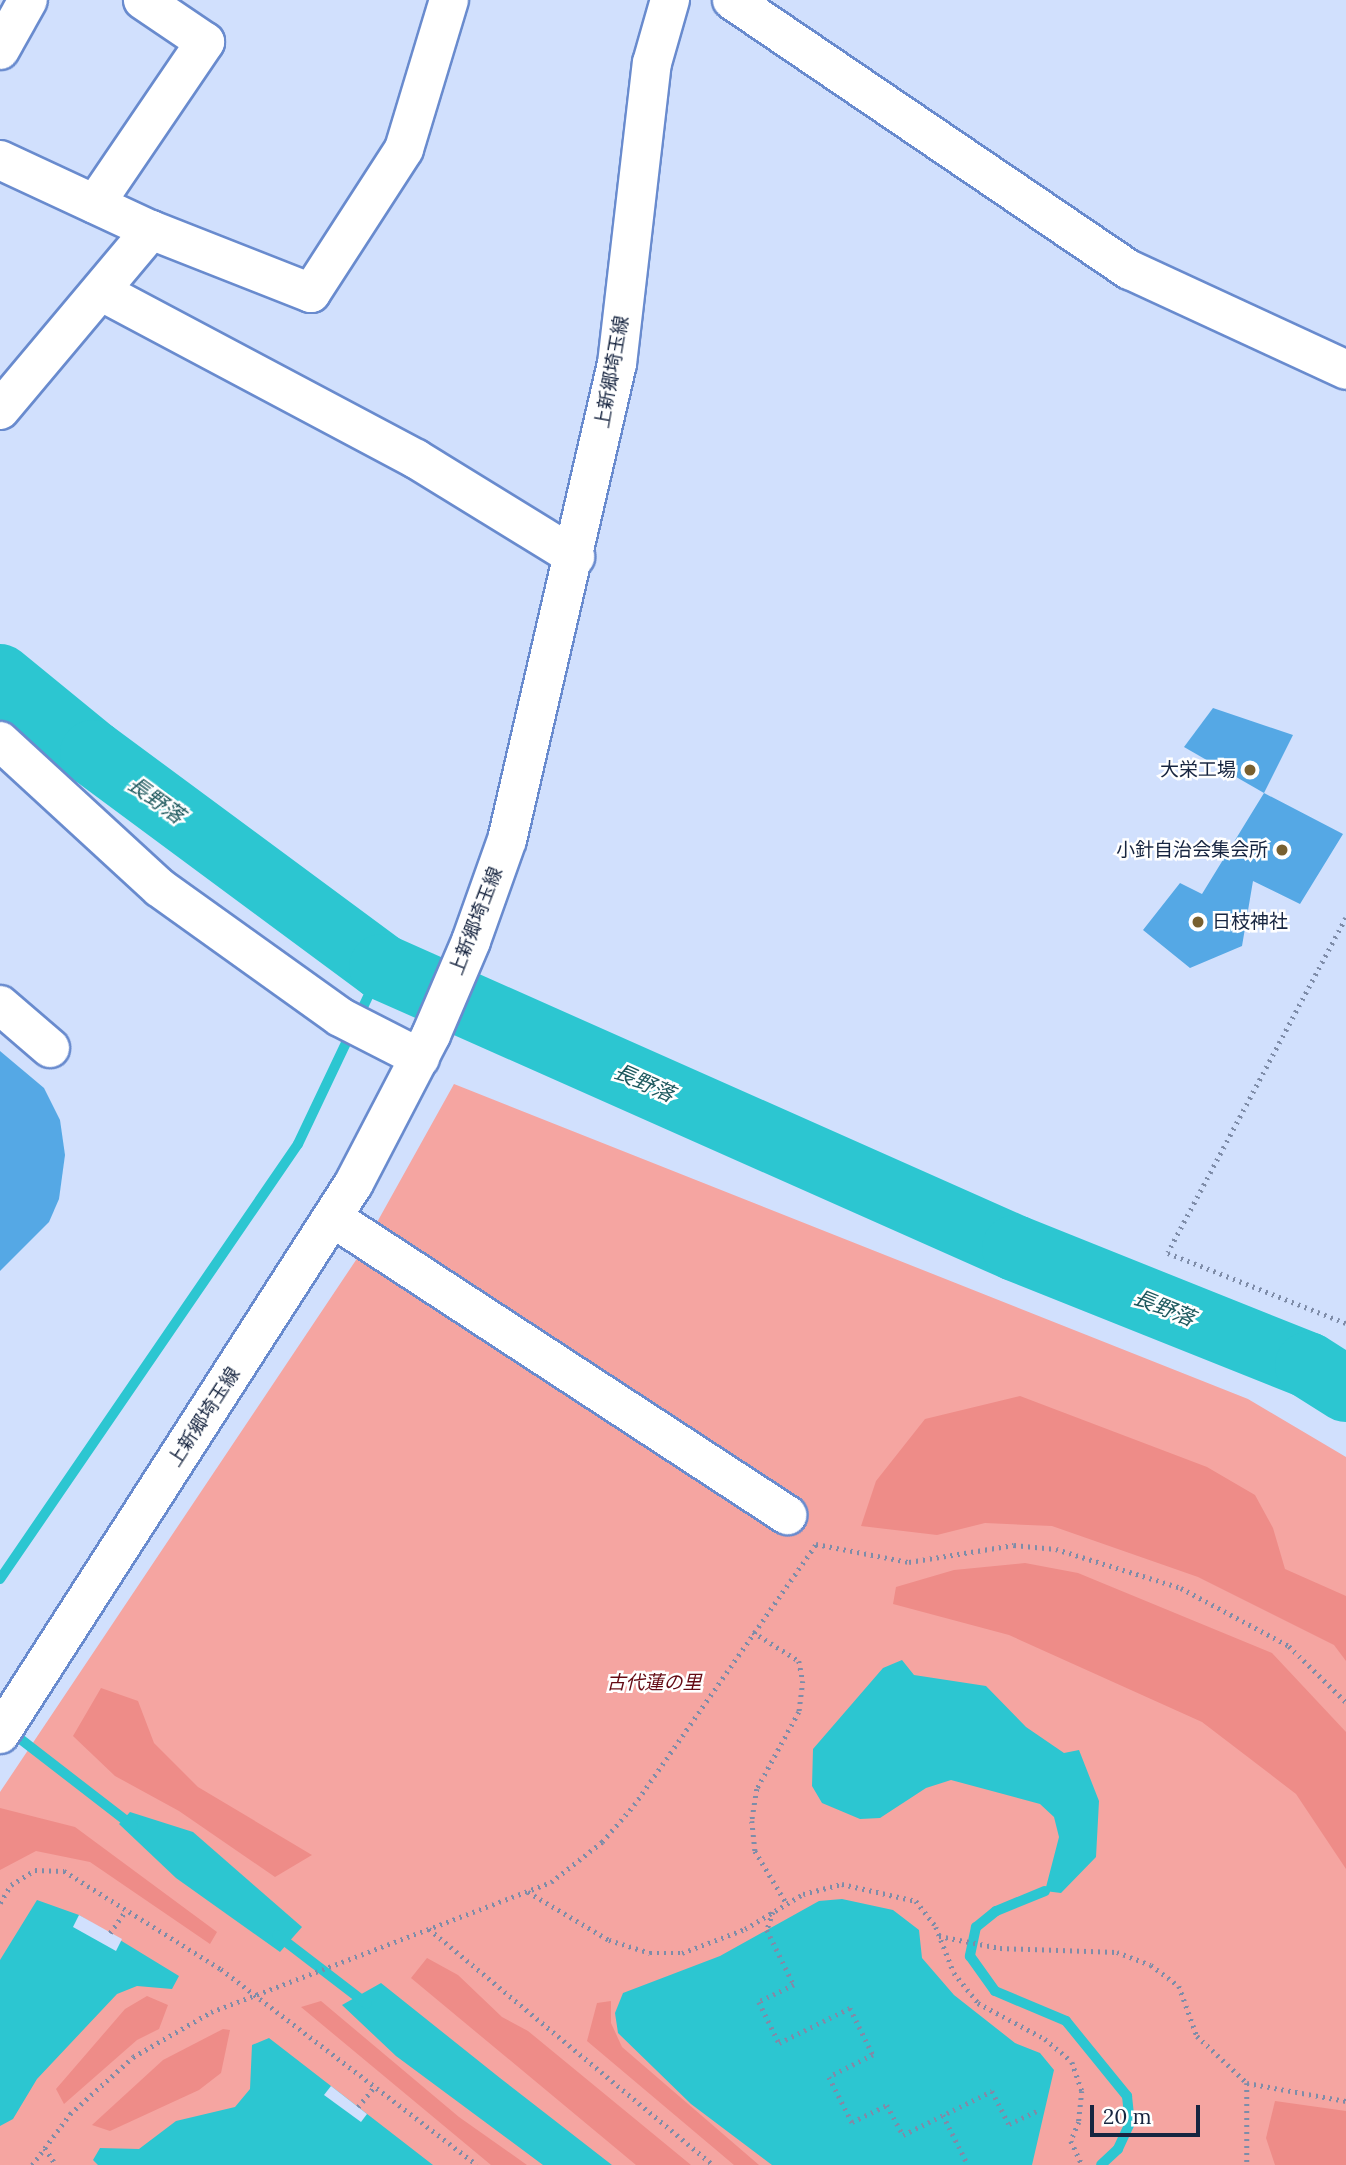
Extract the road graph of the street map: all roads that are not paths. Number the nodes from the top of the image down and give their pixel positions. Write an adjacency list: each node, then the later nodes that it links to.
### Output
1 (28, 0): 6 (street)
2 (143, 0): 8 (street)
3 (449, 0): 9 (street)
4 (670, 0): 13 (street, 上新郷埼玉線)
5 (732, 0): 11 (street)
6 (0, 50)
7 (6, 172): 8 (street)
8 (95, 204): 9 (street)
9 (151, 230): 10 (street)
10 (102, 292): 12 (street); 13 (street)
11 (1346, 370)
12 (0, 410)
13 (575, 557): 16 (street, 上新郷埼玉線)
14 (0, 741): 16 (street)
15 (0, 1005): 17 (street)
16 (425, 1046): 18 (street, 上新郷埼玉線)
17 (50, 1048)
18 (333, 1218): 19 (street); 20 (street, 上新郷埼玉線)
19 (787, 1515)
20 (0, 1734)

